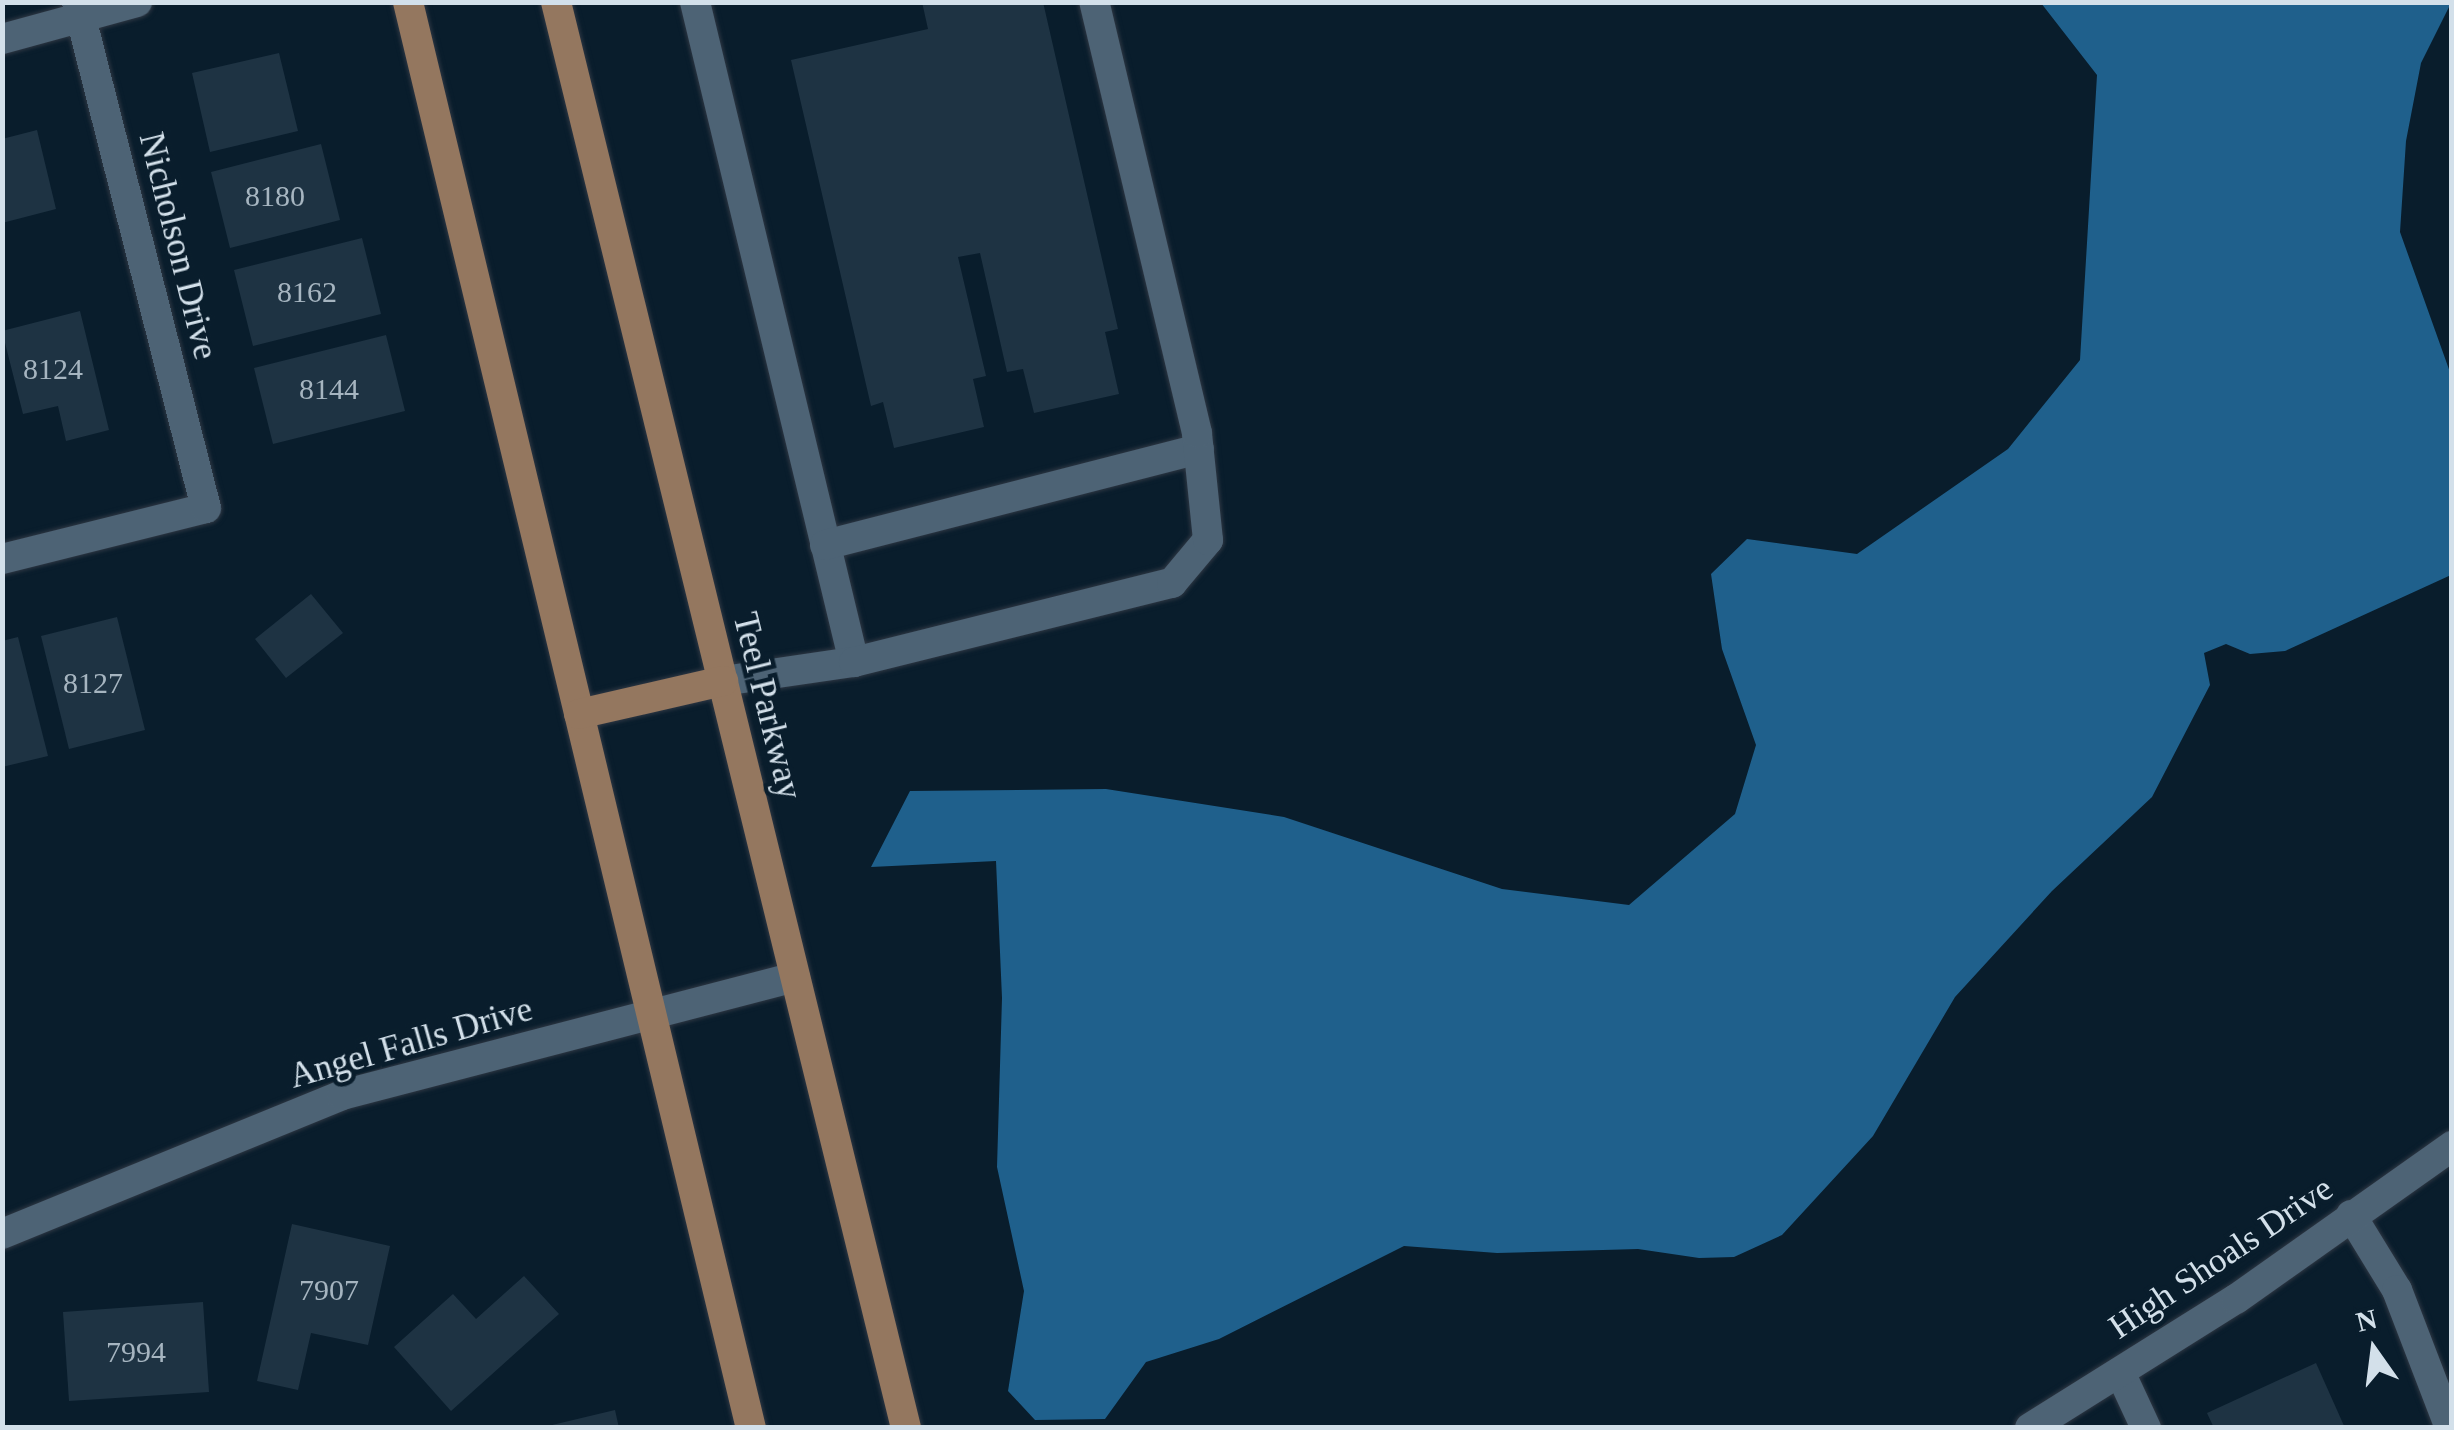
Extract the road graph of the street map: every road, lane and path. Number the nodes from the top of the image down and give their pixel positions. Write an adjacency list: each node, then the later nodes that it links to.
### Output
1 (137, 2): 6 (street)
2 (408, 2): 13 (main road)
3 (556, 2): 12 (main road, Teel Parkway)
4 (695, 2): 9 (street)
5 (1094, 2): 8 (street)
6 (79, 11): 7 (street); 10 (street, Nicholson Drive)
7 (2, 39)
8 (1199, 449): 9 (street); 11 (street)
9 (824, 545): 11 (street)
10 (2, 559)
11 (854, 662): 12 (street)
12 (723, 681): 13 (main road); 14 (main road, Teel Parkway)
13 (579, 714): 15 (main road)
14 (795, 977): 15 (street, Angel Falls Drive); 21 (main road, Teel Parkway)
15 (652, 1015): 18 (street, Angel Falls Drive); 20 (main road)
16 (2452, 1146): 17 (street, High Shoals Drive)
17 (2351, 1215): 19 (street, High Shoals Drive); 24 (street)
18 (2, 1234)
19 (2120, 1372): 22 (street, High Shoals Drive); 23 (street)
20 (751, 1428)
21 (906, 1428)
22 (2030, 1428)
23 (2146, 1428)
24 (2450, 1428)

